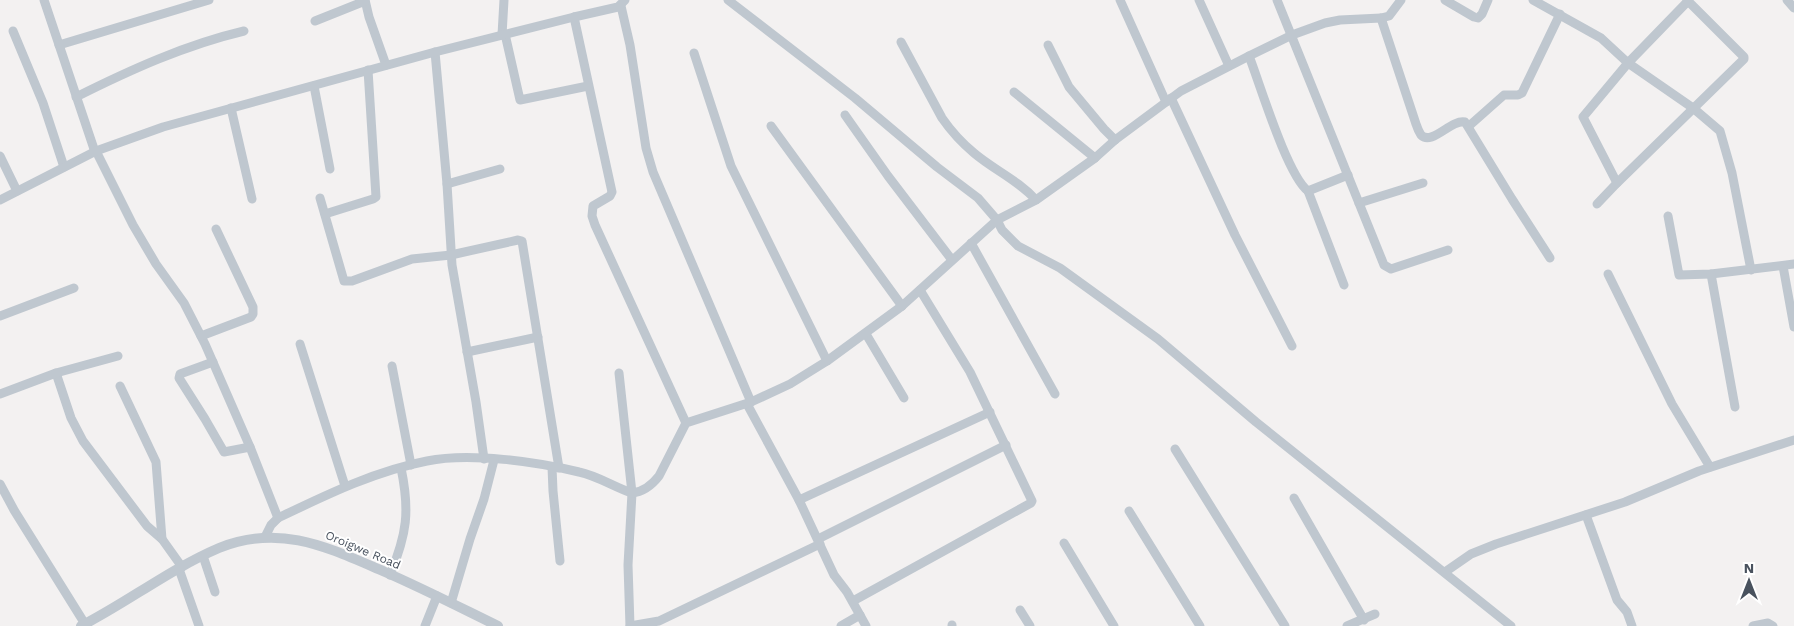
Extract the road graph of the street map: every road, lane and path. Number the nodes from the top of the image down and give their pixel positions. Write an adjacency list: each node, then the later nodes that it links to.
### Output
1 (44, 0): 26 (street)
2 (209, 0): 26 (street)
3 (365, 0): 20 (street); 32 (street)
4 (504, 0): 23 (street)
5 (728, 0): 66 (street)
6 (1120, 0): 39 (street)
7 (1199, 0): 33 (street)
8 (1277, 0): 24 (street)
9 (1401, 0): 19 (street)
10 (1445, 0): 11 (street)
11 (1488, 0)
12 (1533, 0): 17 (street)
13 (1688, 0): 31 (street); 41 (street)
14 (1787, 0): 16 (street)
15 (623, 3): 18 (street); 100 (street)
16 (1794, 8)
17 (1560, 14): 31 (street); 44 (street)
18 (574, 17): 23 (street); 36 (street)
19 (1381, 18): 24 (street); 44 (street)
20 (315, 22)
21 (13, 31): 49 (street)
22 (244, 31): 38 (street)
23 (504, 34): 28 (street); 36 (street)
24 (1292, 35): 30 (street); 52 (street)
25 (901, 42): 61 (street)
26 (59, 45): 38 (street)
27 (1048, 45): 45 (street)
28 (435, 52): 32 (street); 55 (street)
29 (694, 53): 91 (street)
30 (1249, 56): 33 (street); 57 (street)
31 (1628, 63): 41 (street); 54 (street)
32 (386, 65): 34 (street)
33 (1229, 66): 39 (street)
34 (368, 70): 35 (street); 64 (street)
35 (314, 86): 40 (street); 51 (street)
36 (588, 86): 103 (street)
37 (1014, 92): 48 (street)
38 (76, 97): 46 (street)
39 (1169, 100): 45 (street); 88 (street)
40 (231, 108): 46 (street); 59 (street)
41 (1693, 108): 54 (street); 75 (street)
42 (845, 115): 72 (street)
43 (770, 126): 81 (street)
44 (1469, 126): 71 (street)
45 (1115, 140): 48 (street)
46 (96, 152): 49 (street); 85 (street)
47 (0, 156): 56 (street)
48 (1095, 158): 61 (street)
49 (64, 168): 56 (street)
50 (500, 168): 55 (street)
51 (330, 169)
52 (1348, 175): 57 (street); 62 (street)
53 (1423, 183): 62 (street)
54 (1617, 183): 63 (street)
55 (447, 184): 70 (street)
56 (17, 191): 60 (street)
57 (1308, 191): 78 (street)
58 (320, 198): 64 (street)
59 (252, 199)
60 (0, 200)
61 (1036, 200): 66 (street)
62 (1359, 203): 69 (street)
63 (1597, 204)
64 (325, 214): 70 (street)
65 (1668, 216): 77 (street)
66 (997, 220): 68 (street); 129 (street)
67 (216, 228): 85 (street)
68 (970, 243): 72 (street); 98 (street)
69 (1448, 250)
70 (451, 255): 86 (street); 89 (street)
71 (1550, 258)
72 (952, 260): 80 (street)
73 (1794, 264): 74 (street)
74 (1783, 266): 75 (street); 83 (street)
75 (1751, 270): 77 (street)
76 (1608, 274): 112 (street)
77 (1711, 274): 101 (street)
78 (1344, 285)
79 (74, 288): 82 (street)
80 (920, 290): 81 (street); 102 (street)
81 (902, 306): 84 (street)
82 (0, 316)
83 (1794, 326)
84 (866, 334): 91 (street); 99 (street)
85 (201, 336): 92 (street)
86 (538, 338): 89 (street); 111 (street)
87 (300, 344): 115 (street)
88 (1292, 346)
89 (467, 352): 108 (street)
90 (118, 356): 95 (street)
91 (827, 361): 100 (street)
92 (213, 362): 106 (street); 106 (street)
93 (392, 366): 110 (street)
94 (620, 373): 116 (street)
95 (56, 374): 97 (street); 123 (street)
96 (120, 386): 123 (street)
97 (0, 394)
98 (1055, 394)
99 (904, 398)
100 (749, 403): 103 (street); 118 (street)
101 (1735, 407)
102 (990, 412): 105 (street); 118 (street)
103 (686, 423): 116 (street)
104 (1794, 440): 112 (street)
105 (1006, 445): 124 (street); 133 (street)
106 (250, 447): 121 (street)
107 (1174, 449): 150 (street)
108 (484, 459): 109 (street); 110 (street)
109 (494, 460): 111 (street); 134 (street)
110 (411, 465): 113 (street)
111 (556, 467): 116 (street); 127 (street)
112 (1710, 467): 120 (street)
113 (401, 468): 115 (street); 130 (street)
114 (0, 484): 140 (street)
115 (345, 486): 121 (street)
116 (632, 493): 144 (street)
117 (1294, 498): 138 (street)
118 (800, 500): 124 (street)
119 (1129, 511): 149 (street)
120 (1586, 515): 129 (street); 153 (street)
121 (278, 518): 122 (street)
122 (265, 537): 126 (street, Oroigwe Road); 130 (street, Oroigwe Road)
123 (162, 539): 128 (street)
124 (819, 542): 133 (street); 144 (street)
125 (1064, 543): 148 (street)
126 (203, 556): 128 (street, Oroigwe Road); 131 (street)
127 (560, 561)
128 (181, 568): 140 (street, Oroigwe Road); 141 (street)
129 (1445, 572): 152 (street)
130 (390, 574): 132 (street, Oroigwe Road)
131 (215, 592)
132 (437, 596): 134 (street, Oroigwe Road); 142 (street)
133 (853, 601): 137 (street)
134 (451, 603): 139 (street, Oroigwe Road)
135 (1020, 610): 147 (street)
136 (1375, 614): 138 (street)
137 (860, 615): 145 (street); 146 (street)
138 (1364, 620): 151 (street)
139 (479, 622): 143 (street, Oroigwe Road)
140 (83, 625)
141 (198, 626)
142 (425, 626)
143 (498, 626)
144 (630, 626)
145 (842, 626)
146 (866, 626)
147 (1030, 626)
148 (1114, 626)
149 (1200, 626)
150 (1284, 626)
151 (1347, 626)
152 (1511, 626)
153 (1632, 626)
154 (1753, 626): 155 (street)
155 (1773, 626)

